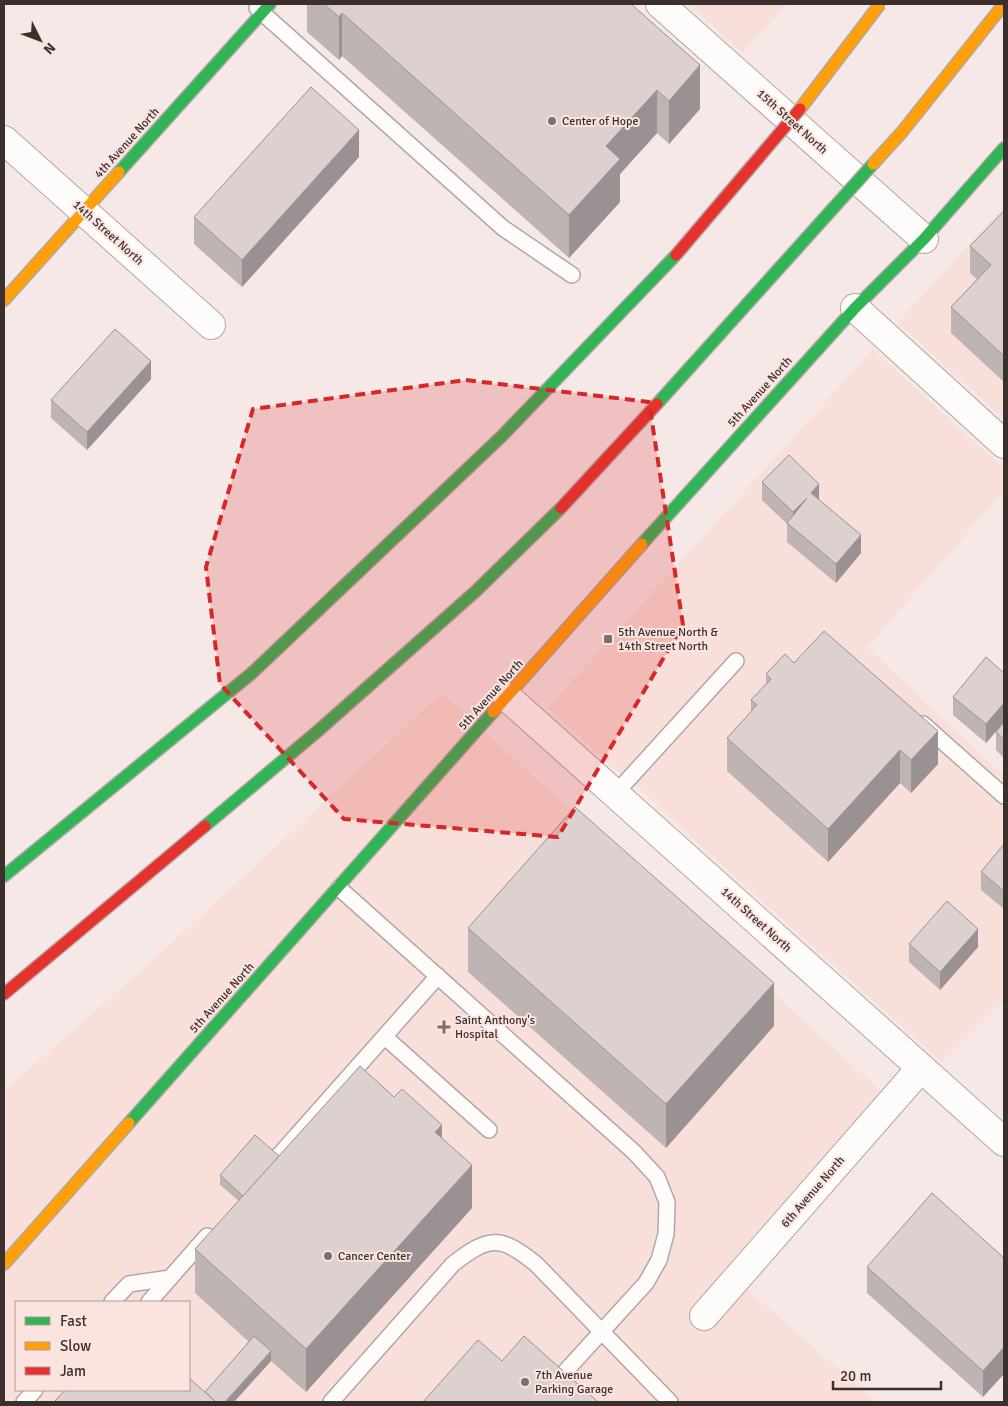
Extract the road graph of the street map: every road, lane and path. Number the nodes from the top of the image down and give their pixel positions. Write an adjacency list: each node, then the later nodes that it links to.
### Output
1 (660, 4): 8 (street, 15th Street North)
2 (880, 4): 19 (main road, bridge)
3 (1004, 4): 22 (main road, bridge)
4 (262, 7): 7 (main road, 4th Avenue North); 9 (lane)
5 (4, 140): 7 (street, 14th Street North)
6 (1001, 158): 8 (main road, 5th Avenue North)
7 (83, 211): 10 (main road, 4th Avenue North); 12 (street, 14th Street North)
8 (924, 239): 11 (main road, 5th Avenue North)
9 (572, 275)
10 (4, 300)
11 (855, 308): 13 (street); 15 (main road, 5th Avenue North)
12 (211, 325)
13 (1004, 444)
14 (736, 661): 17 (lane)
15 (507, 697): 17 (street, 14th Street North); 20 (main road, 5th Avenue North)
16 (910, 712): 18 (lane)
17 (615, 794): 24 (street, 14th Street North)
18 (1004, 796)
19 (4, 876)
20 (339, 888): 21 (lane); 29 (main road, 5th Avenue North)
21 (438, 976): 23 (lane); 34 (lane)
22 (4, 994)
23 (385, 1037): 25 (lane); 27 (lane)
24 (921, 1068): 26 (street, 14th Street North); 33 (street, 6th Avenue North)
25 (490, 1130)
26 (1004, 1142)
27 (255, 1183)
28 (216, 1227): 30 (lane)
29 (4, 1264)
30 (170, 1278): 31 (lane); 32 (lane)
31 (113, 1301)
32 (150, 1301)
33 (704, 1316)
34 (602, 1331): 36 (lane); 38 (lane); 39 (lane)
35 (34, 1391): 37 (lane)
36 (548, 1391)
37 (24, 1402)
38 (331, 1402)
39 (670, 1402)

